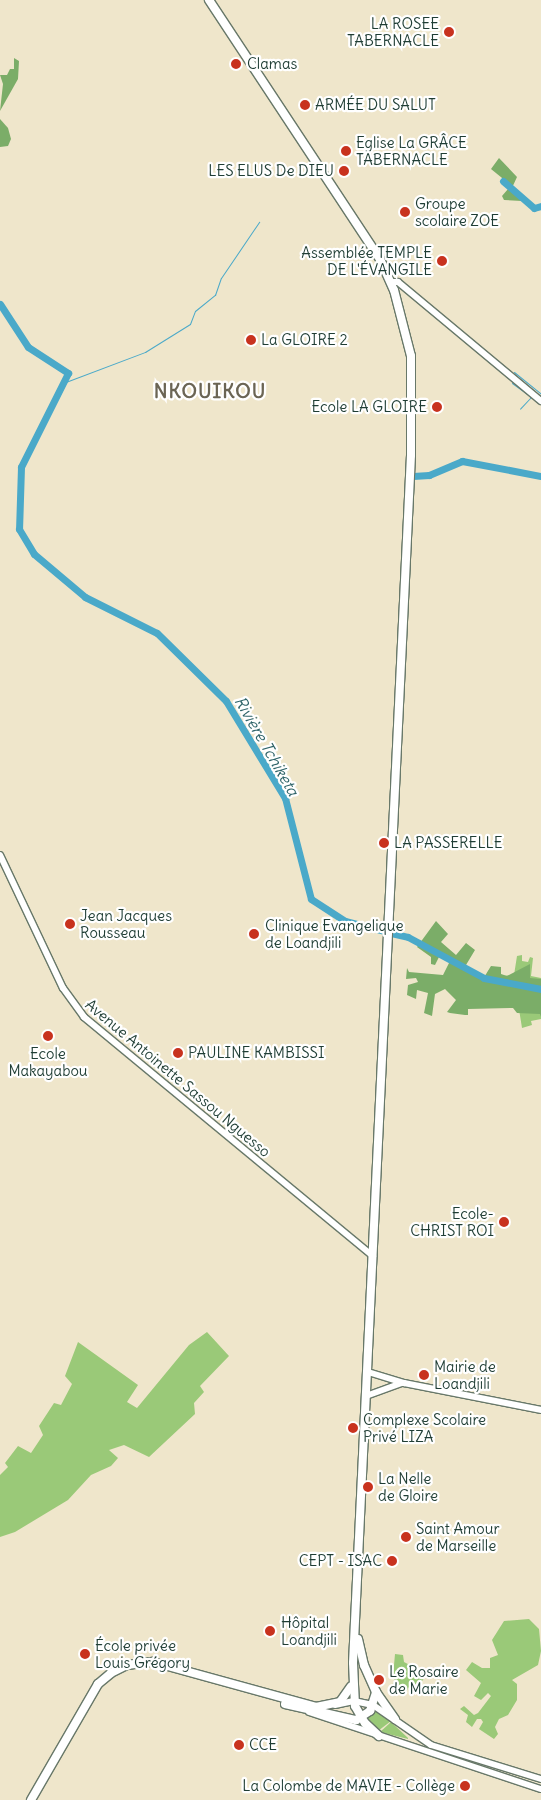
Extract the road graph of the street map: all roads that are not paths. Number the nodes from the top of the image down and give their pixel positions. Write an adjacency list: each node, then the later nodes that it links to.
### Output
1 (209, 0): 2 (highway)
2 (391, 282): 3 (street); 5 (highway)
3 (541, 401)
4 (0, 855): 5 (street, Avenue Antoinette Sassou Nguesso)
5 (373, 1256): 6 (highway)
6 (368, 1372): 7 (street); 8 (highway)
7 (404, 1383): 8 (street); 9 (street)
8 (366, 1396): 10 (highway)
9 (541, 1410)
10 (355, 1620): 11 (highway); 12 (highway)
11 (353, 1663): 12 (highway); 13 (highway)
12 (364, 1665): 14 (highway)
13 (353, 1682): 15 (highway); 17 (highway)
14 (376, 1692): 16 (highway); 21 (highway)
15 (354, 1701): 16 (street); 17 (street); 20 (highway)
16 (373, 1704): 20 (highway); 21 (street)
17 (334, 1705): 18 (highway)
18 (84, 1709): 19 (highway); 27 (highway)
19 (299, 1709): 20 (highway); 23 (street)
20 (362, 1719): 23 (highway)
21 (395, 1719): 22 (street)
22 (412, 1733): 24 (street); 25 (street)
23 (379, 1736): 24 (street)
24 (406, 1745): 26 (street)
25 (541, 1780)
26 (541, 1789)
27 (32, 1800)

